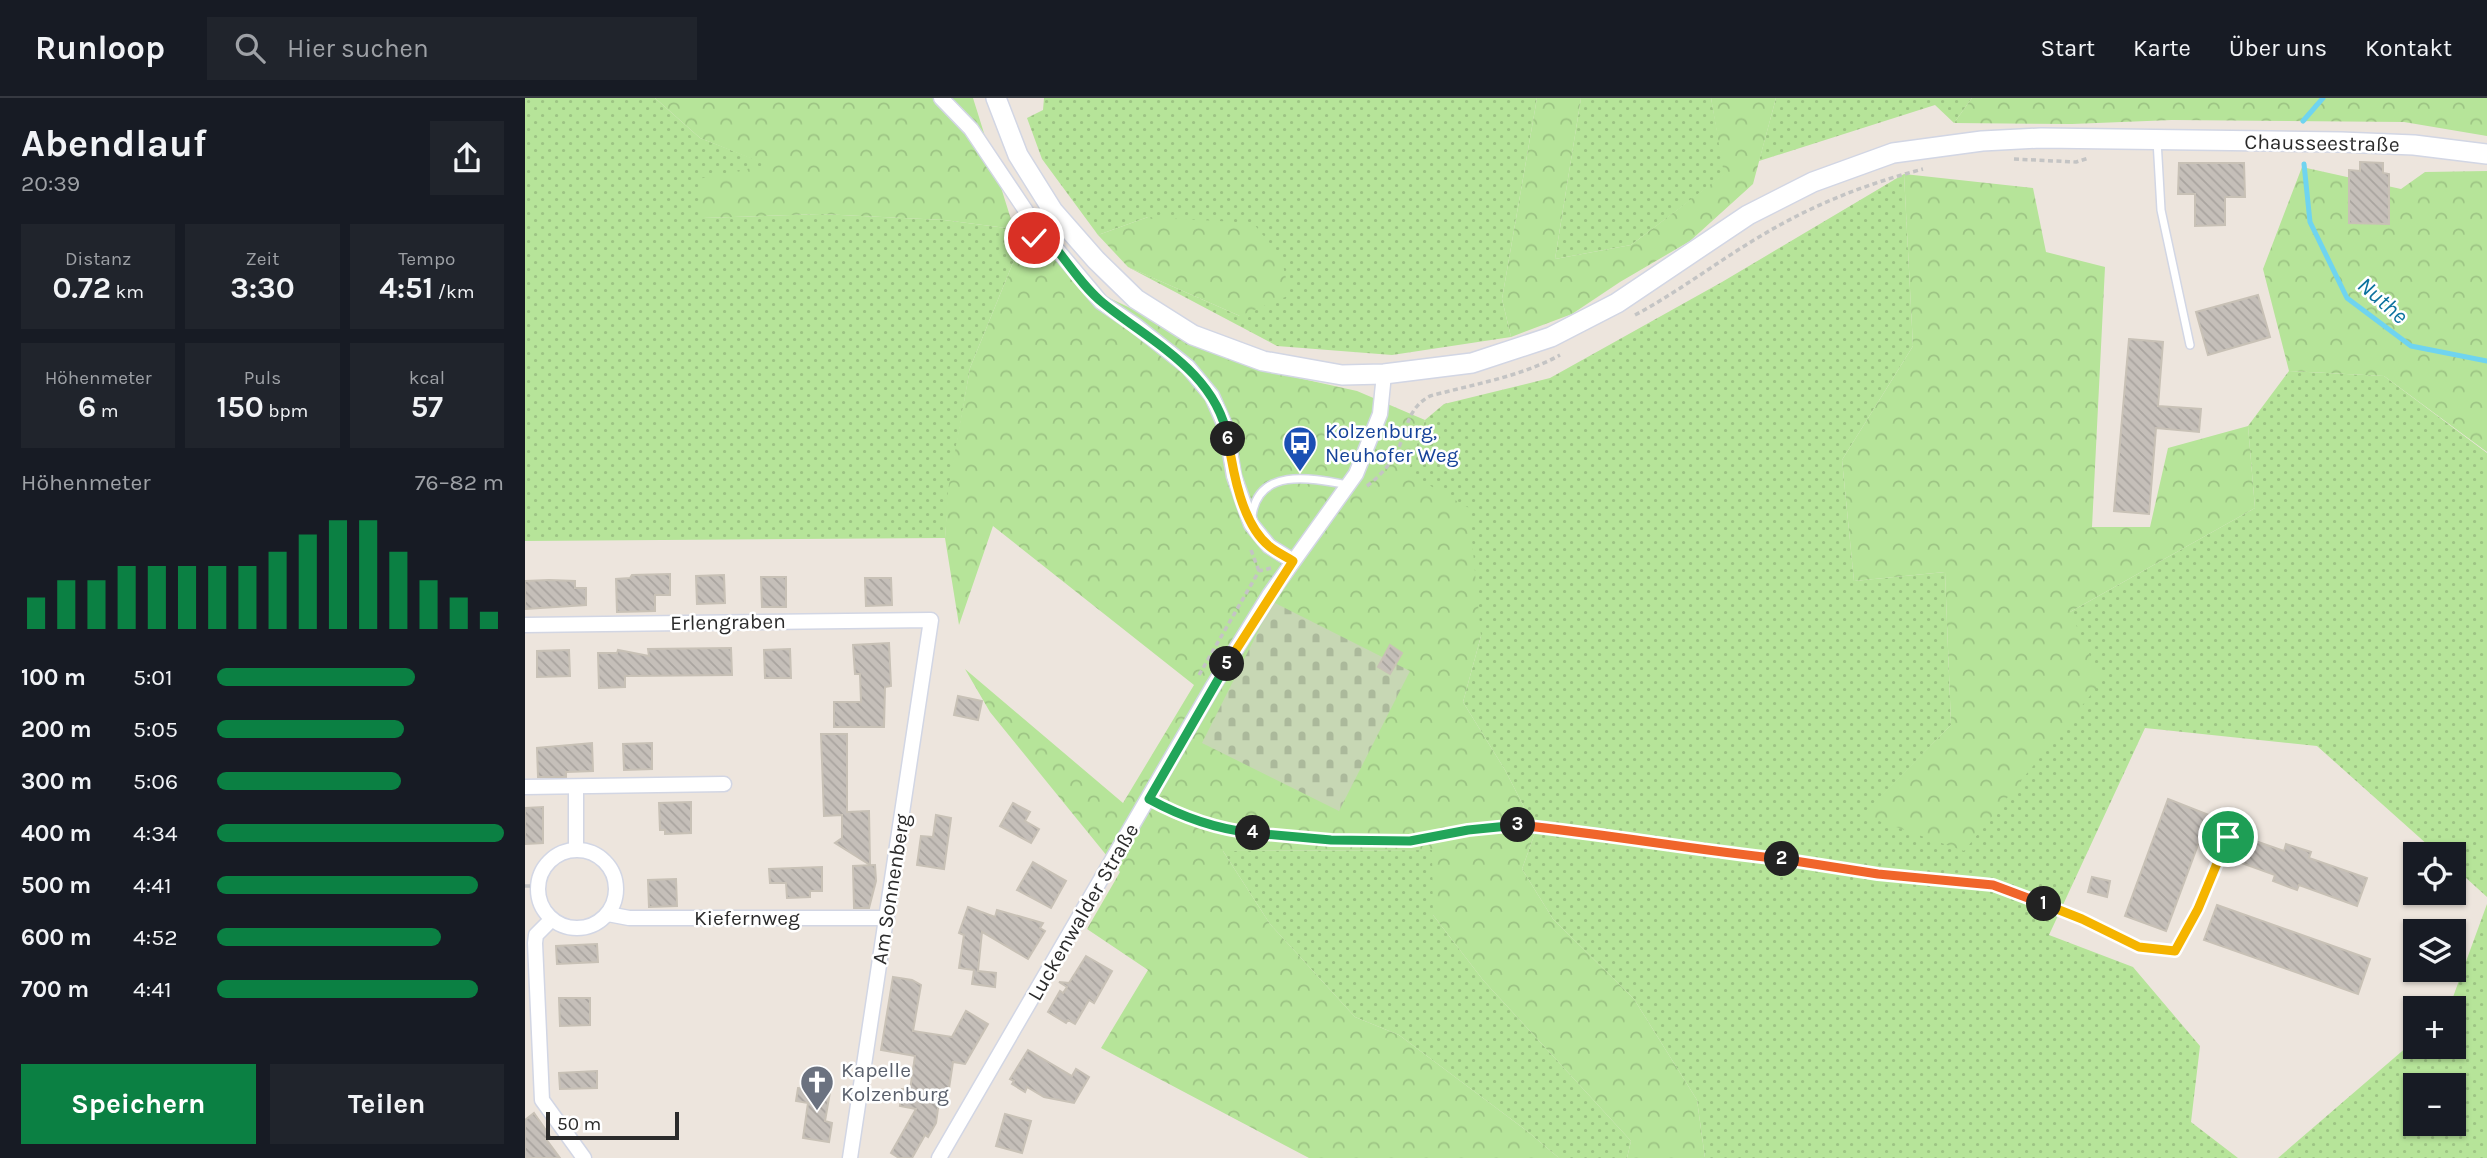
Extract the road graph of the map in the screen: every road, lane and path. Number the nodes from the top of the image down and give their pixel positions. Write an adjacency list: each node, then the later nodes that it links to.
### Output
1 (941, 98): 8 (street)
2 (996, 98): 6 (main road, Chausseestraße)
3 (2157, 139): 4 (main road, Chausseestraße); 5 (lane); 6 (main road, Chausseestraße)
4 (2487, 154)
5 (2190, 345)
6 (1384, 374): 7 (street, Luckenwalder Straße)
7 (1349, 485): 8 (lane); 10 (street, Luckenwalder Straße)
8 (1251, 524): 10 (street)
9 (1249, 546): 11 (path)
10 (1293, 561): 17 (street, Luckenwalder Straße)
11 (1259, 571)
12 (931, 620): 13 (street, Erlengraben); 22 (street, Am Sonnenberg)
13 (525, 625)
14 (724, 784): 16 (street)
15 (525, 787): 16 (street)
16 (576, 787): 19 (street)
17 (1149, 799): 18 (lane); 27 (street, Luckenwalder Straße)
18 (2228, 837)
19 (576, 849): 20 (street); 21 (street)
20 (531, 886): 23 (street)
21 (608, 914): 22 (street, Kiefernweg); 23 (street)
22 (887, 918): 26 (street, Am Sonnenberg)
23 (551, 920): 24 (street)
24 (531, 1011): 25 (street)
25 (584, 1158)
26 (850, 1158)
27 (939, 1158)

